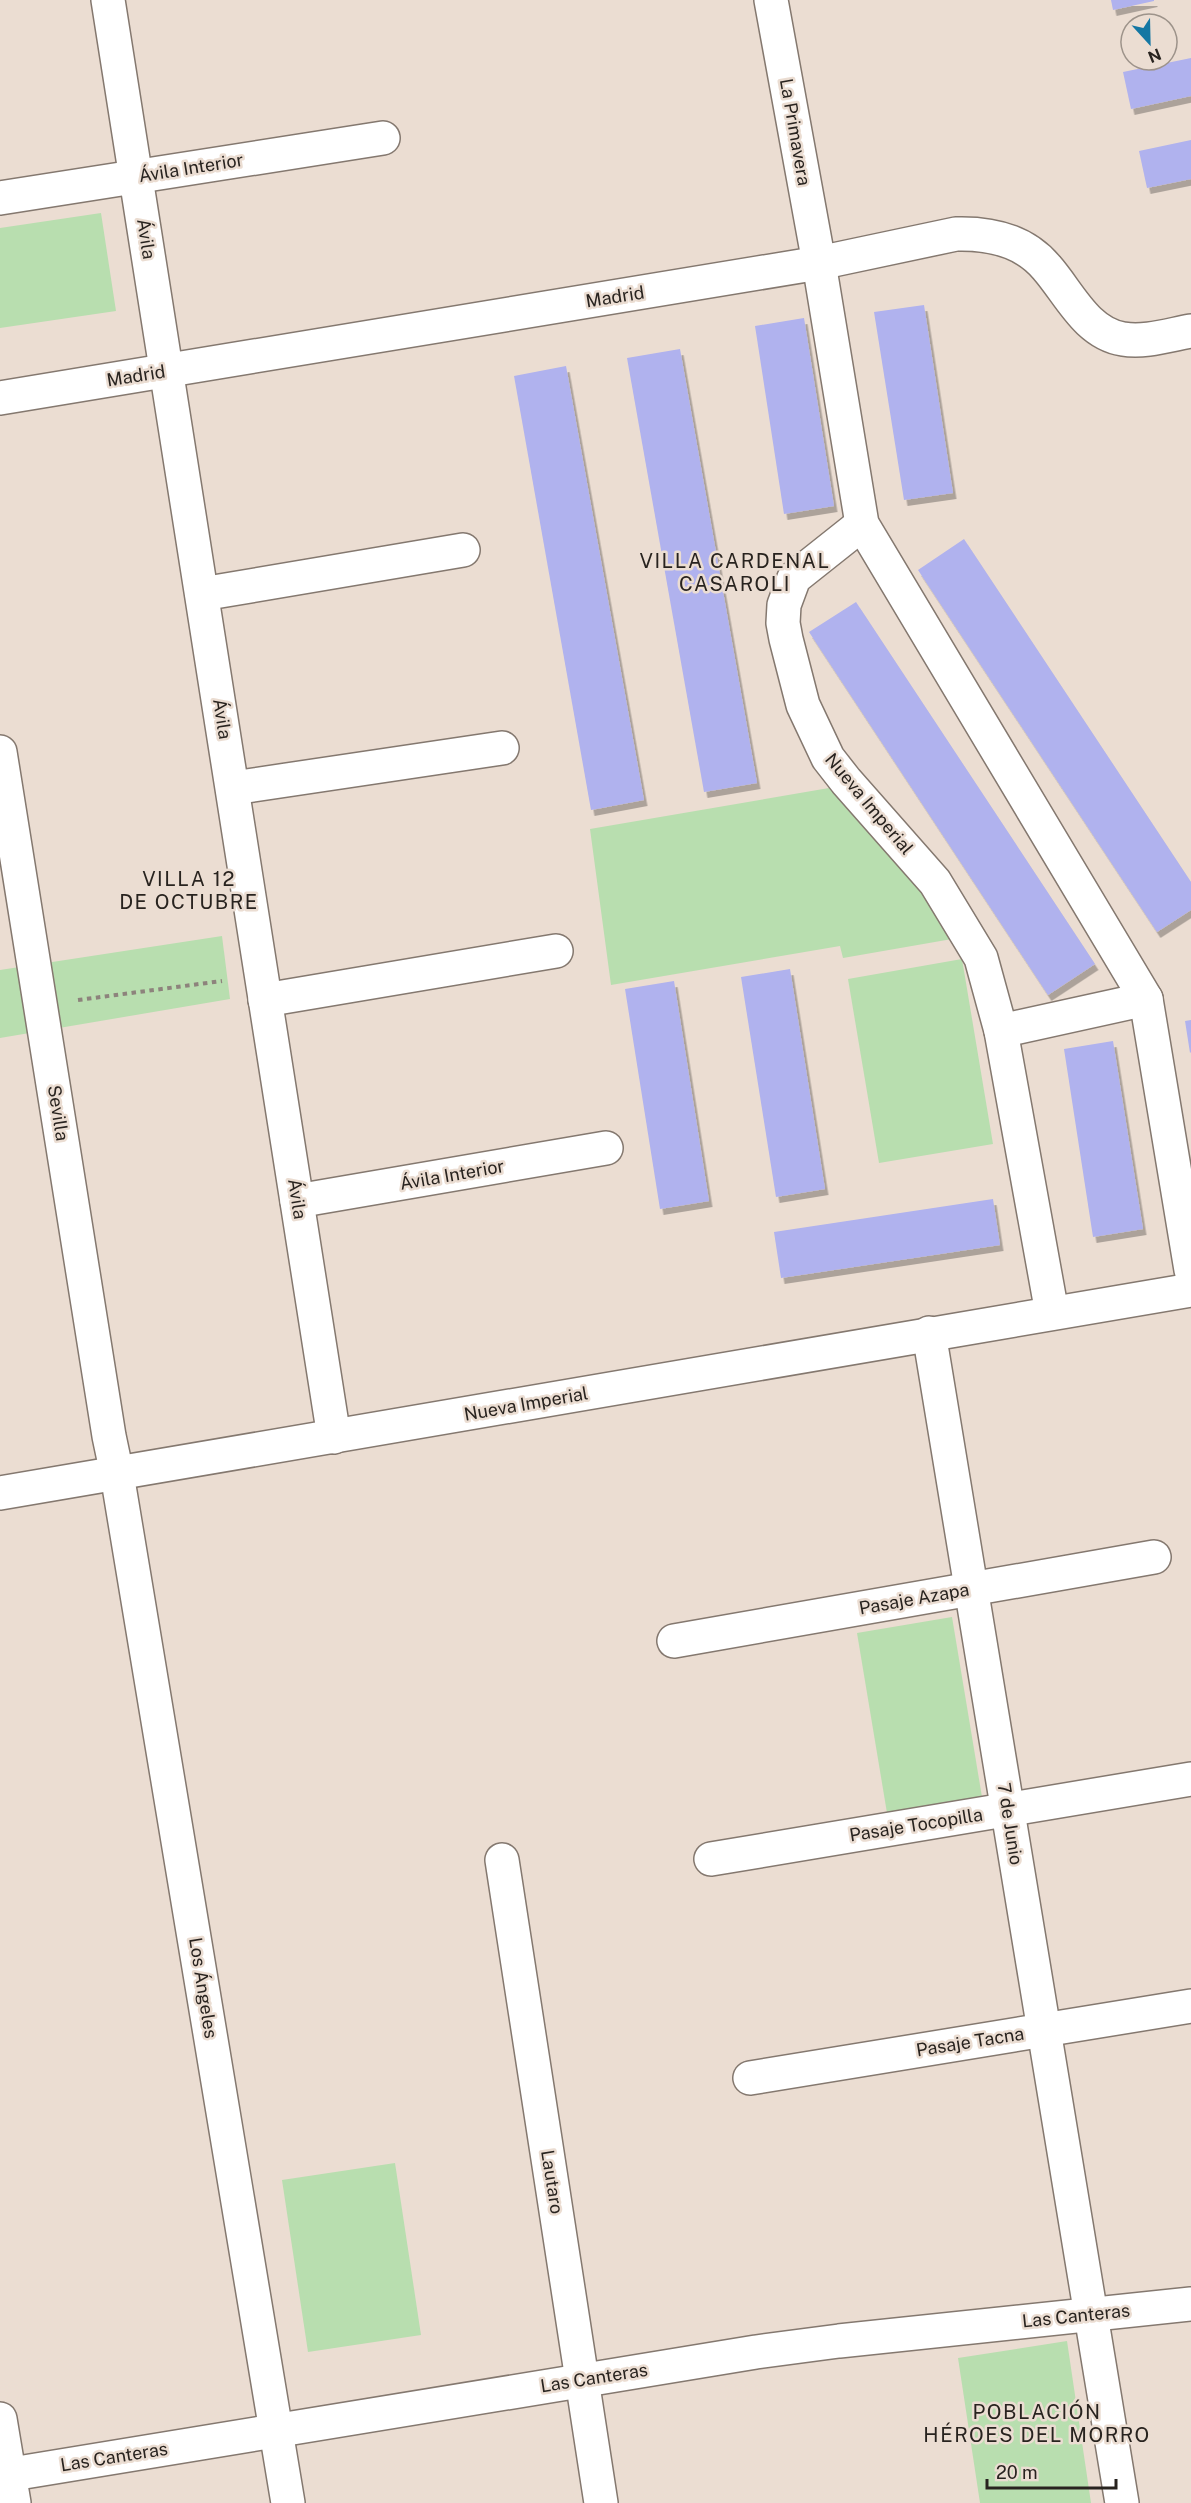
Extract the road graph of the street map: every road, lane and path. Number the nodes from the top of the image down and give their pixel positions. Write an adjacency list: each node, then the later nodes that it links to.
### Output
1 (108, 0): 4 (street, Ávila)
2 (771, 0): 6 (street, La Primavera)
3 (383, 138): 4 (street, Ávila Interior)
4 (136, 177): 5 (street, Ávila Interior); 8 (street, Ávila)
5 (0, 198)
6 (819, 263): 7 (street, Madrid); 8 (street, Madrid); 10 (street)
7 (1191, 331)
8 (167, 370): 9 (street, Madrid); 12 (street, Ávila)
9 (0, 398)
10 (862, 524): 18 (street); 20 (street, Nueva Imperial)
11 (463, 550): 12 (street)
12 (202, 594): 15 (street, Ávila)
13 (502, 748): 15 (street)
14 (0, 752): 19 (street, Sevilla)
15 (233, 788): 17 (street, Ávila)
16 (556, 951): 17 (street)
17 (263, 988): 19 (path); 22 (street, Ávila)
18 (1146, 999): 20 (street); 23 (street)
19 (41, 1005): 28 (street, Sevilla)
20 (1001, 1031): 25 (street, Nueva Imperial)
21 (606, 1148): 22 (street, Ávila Interior)
22 (297, 1201): 27 (street, Ávila)
23 (1191, 1270)
24 (1191, 1290): 25 (street, Nueva Imperial)
25 (1052, 1313): 26 (street, Nueva Imperial)
26 (929, 1333): 27 (street, Nueva Imperial); 31 (street, 7 de Junio)
27 (334, 1437): 28 (street, Nueva Imperial)
28 (117, 1474): 29 (street, Nueva Imperial); 44 (street, Los Ángeles)
29 (0, 1493)
30 (1154, 1557): 31 (street, Pasaje Azapa)
31 (971, 1589): 32 (street, Pasaje Azapa); 34 (street, 7 de Junio)
32 (674, 1641)
33 (1191, 1779): 34 (street, Pasaje Tocopilla)
34 (1007, 1810): 35 (street, Pasaje Tocopilla); 38 (street, 7 de Junio)
35 (711, 1859)
36 (502, 1860): 42 (street, Lautaro)
37 (1191, 2006): 38 (street, Pasaje Tacna)
38 (1043, 2030): 39 (street, Pasaje Tacna); 41 (street, 7 de Junio)
39 (750, 2078)
40 (1191, 2304): 41 (street, Las Canteras)
41 (1090, 2315): 42 (street, Las Canteras); 48 (street, 7 de Junio)
42 (582, 2380): 44 (street, Las Canteras); 47 (street, Lautaro)
43 (0, 2419): 45 (street)
44 (276, 2430): 45 (street, Las Canteras); 46 (street, Los Ángeles)
45 (8, 2485)
46 (288, 2503)
47 (601, 2503)
48 (1122, 2503)

